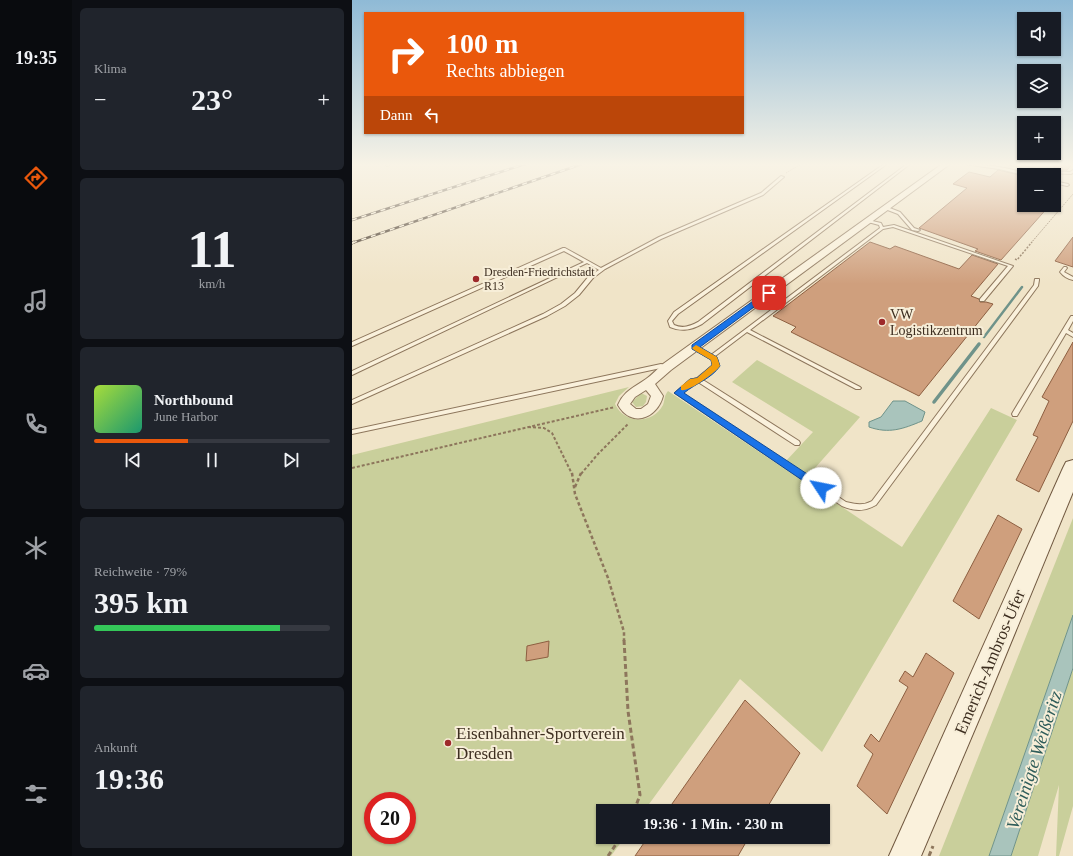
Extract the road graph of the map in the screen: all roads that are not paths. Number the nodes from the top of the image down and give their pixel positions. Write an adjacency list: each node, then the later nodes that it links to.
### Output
1 (739, 204): 11 (lane)
2 (830, 204): 3 (lane)
3 (857, 204)
4 (892, 204): 5 (street)
5 (886, 208): 6 (street); 8 (lane)
6 (869, 221): 7 (lane); 20 (street)
7 (882, 228): 14 (lane); 16 (lane)
8 (1003, 259)
9 (587, 262): 11 (lane); 19 (lane); 23 (lane)
10 (1065, 268): 12 (lane)
11 (602, 270): 27 (lane)
12 (1073, 278)
13 (1037, 280): 24 (lane)
14 (982, 300)
15 (1073, 317): 17 (lane)
16 (746, 330): 21 (lane); 26 (lane)
17 (1065, 332): 18 (lane); 28 (lane)
18 (1073, 335)
19 (352, 344)
20 (694, 347): 21 (lane); 22 (street)
21 (711, 357): 24 (lane)
22 (667, 367): 25 (street); 29 (lane)
23 (352, 373)
24 (699, 380): 30 (lane)
25 (648, 384): 25 (street)
26 (858, 388)
27 (352, 402)
28 (1015, 414)
29 (352, 432)
30 (797, 443)
31 (1073, 468): 32 (main road, Emerich-Ambros-Ufer)
32 (905, 856)

